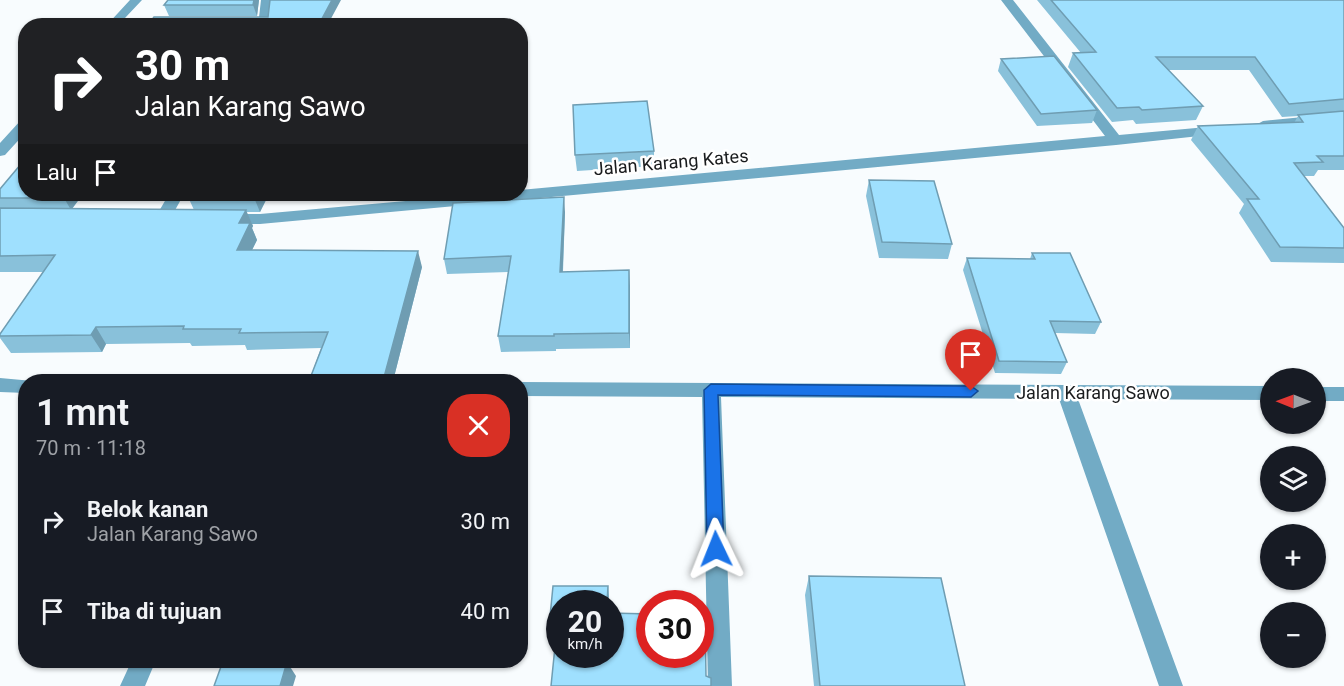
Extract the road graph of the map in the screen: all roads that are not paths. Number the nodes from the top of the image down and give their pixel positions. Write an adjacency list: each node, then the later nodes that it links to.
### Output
1 (136, 0): 4 (street)
2 (267, 0): 5 (street)
3 (1007, 0): 8 (street)
4 (120, 18)
5 (262, 18)
6 (1344, 117): 8 (street, Jalan Karang Kates)
7 (18, 132): 9 (street)
8 (1116, 141): 10 (street, Jalan Karang Kates)
9 (0, 152)
10 (528, 195)
11 (170, 201): 13 (street)
12 (458, 201): 14 (street, Jalan Karang Kates)
13 (184, 218)
14 (217, 219)
15 (0, 386): 16 (street)
16 (18, 386)
17 (528, 389): 18 (street, Jalan Karang Sawo)
18 (711, 390): 19 (street, Jalan Karang Sawo); 25 (street)
19 (1066, 392): 20 (street, Jalan Karang Sawo); 26 (street)
20 (1260, 393)
21 (1326, 394): 22 (street)
22 (1344, 394)
23 (140, 668): 24 (street)
24 (132, 686)
25 (720, 686)
26 (1171, 686)

